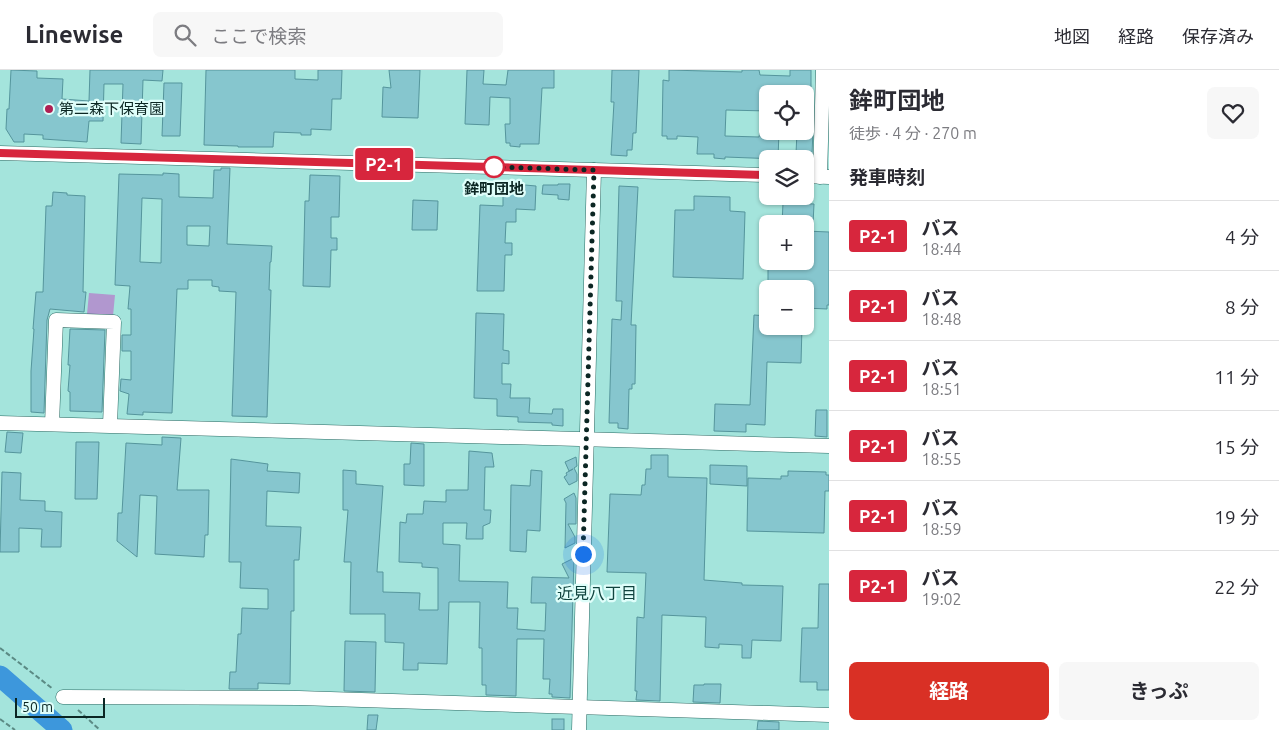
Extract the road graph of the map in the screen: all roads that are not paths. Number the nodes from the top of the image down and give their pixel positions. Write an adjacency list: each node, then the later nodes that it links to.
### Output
1 (823, 70): 5 (street)
2 (0, 153): 3 (street)
3 (594, 170): 4 (street); 9 (street)
4 (759, 175)
5 (824, 177)
6 (0, 422): 7 (street)
7 (52, 424): 8 (street); 8 (street)
8 (110, 426): 9 (street)
9 (586, 439): 10 (street); 12 (street)
10 (829, 446)
11 (63, 697): 12 (street)
12 (579, 707): 13 (street); 14 (street)
13 (829, 715)
14 (579, 730)

